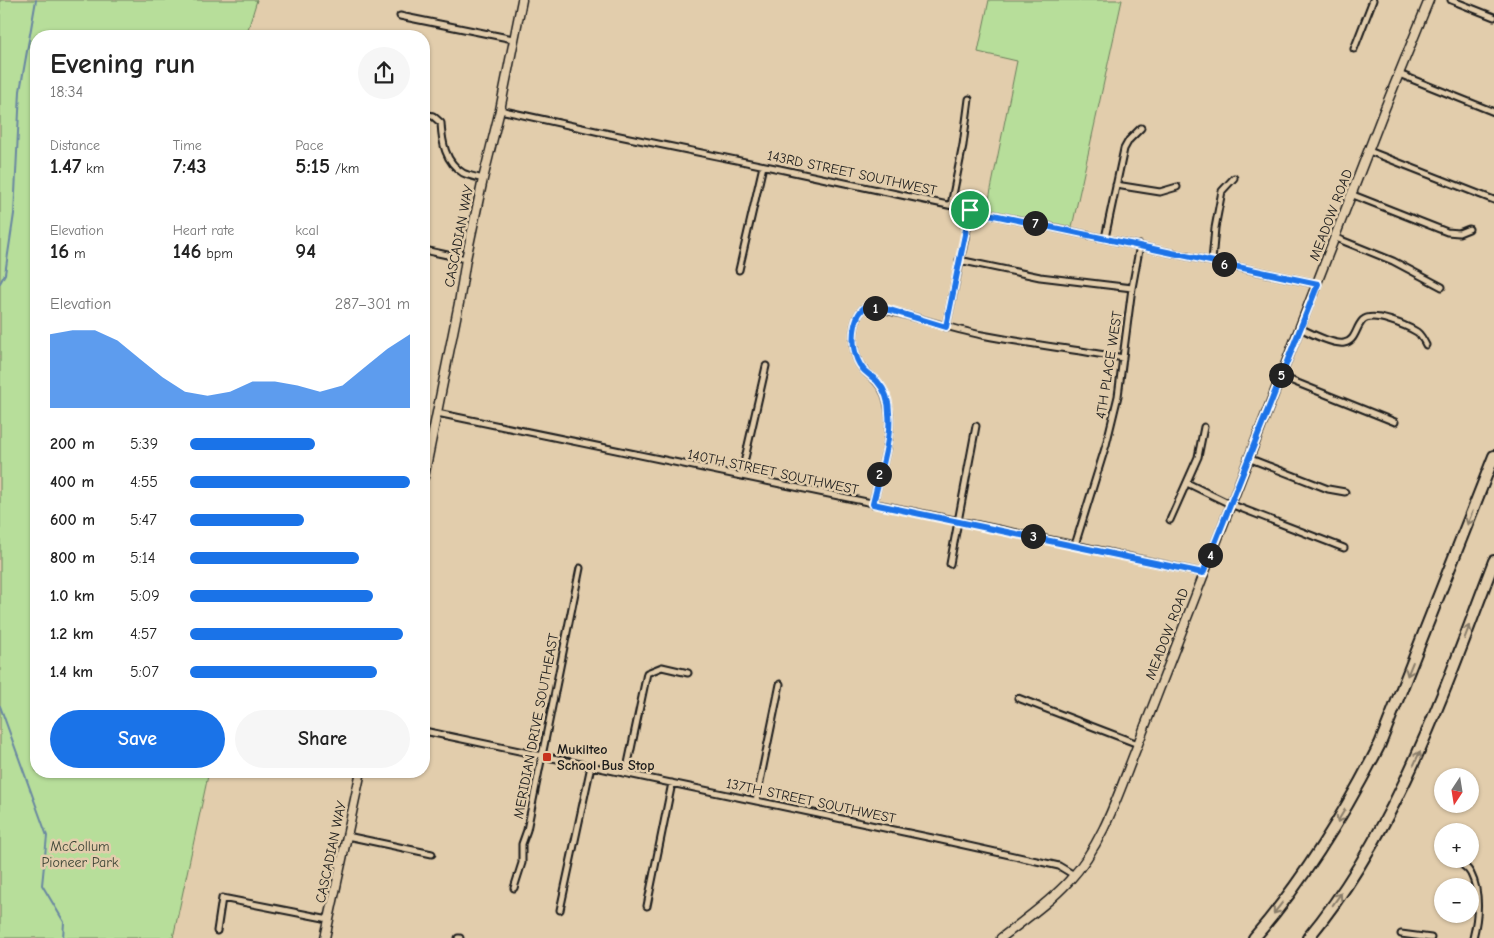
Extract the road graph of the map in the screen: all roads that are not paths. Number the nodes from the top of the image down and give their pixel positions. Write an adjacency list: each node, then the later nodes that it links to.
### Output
1 (522, 0): 7 (street, CASCADIAN WAY)
2 (1373, 0): 8 (street)
3 (1429, 0): 9 (street, MEADOW ROAD)
4 (1451, 0): 6 (street)
5 (400, 16): 7 (street)
6 (1494, 17)
7 (513, 39): 11 (street, CASCADIAN WAY)
8 (1354, 49)
9 (1399, 74): 12 (street); 15 (street, MEADOW ROAD)
10 (969, 99): 23 (street)
11 (500, 110): 16 (street, 143RD STREET SOUTHWEST); 18 (street, CASCADIAN WAY)
12 (1494, 112)
13 (430, 115): 18 (street)
14 (1141, 128): 19 (street)
15 (1369, 151): 21 (street, MEADOW ROAD); 22 (street)
16 (763, 166): 23 (street, 143RD STREET SOUTHWEST); 33 (street)
17 (1234, 178): 32 (street)
18 (483, 179): 30 (street, CASCADIAN WAY)
19 (1116, 185): 20 (street); 26 (street)
20 (1177, 187)
21 (1352, 195): 25 (street); 27 (street, MEADOW ROAD)
22 (1494, 200)
23 (951, 205): 24 (street, 143RD STREET SOUTHWEST)
24 (970, 210): 26 (street, 143RD STREET SOUTHWEST); 31 (street)
25 (1469, 229)
26 (1105, 238): 28 (street, 143RD STREET SOUTHWEST)
27 (1336, 238): 34 (street, MEADOW ROAD); 35 (street)
28 (1140, 245): 32 (street, 143RD STREET SOUTHWEST); 36 (street, 4TH PLACE WEST)
29 (430, 251): 30 (street)
30 (466, 259): 43 (street, CASCADIAN WAY)
31 (959, 260): 36 (street); 37 (street)
32 (1212, 261): 34 (street, 143RD STREET SOUTHWEST)
33 (739, 270)
34 (1318, 284): 38 (street, MEADOW ROAD)
35 (1442, 287)
36 (1132, 288): 40 (street, 4TH PLACE WEST)
37 (946, 327): 40 (street); 53 (street)
38 (1300, 328): 39 (street); 42 (street, MEADOW ROAD)
39 (1426, 345)
40 (1123, 358): 57 (street, 4TH PLACE WEST)
41 (766, 366): 50 (street)
42 (1280, 376): 44 (street); 49 (street, MEADOW ROAD)
43 (436, 413): 47 (street, CASCADIAN WAY); 50 (street, 140TH STREET SOUTHWEST)
44 (1395, 422)
45 (976, 426): 56 (street)
46 (1204, 427): 51 (street)
47 (430, 445)
48 (1494, 456): 86 (highway, one-way to 86)
49 (1248, 458): 52 (street); 54 (street, MEADOW ROAD)
50 (741, 476): 53 (street, 140TH STREET SOUTHWEST)
51 (1187, 483): 54 (street); 55 (street)
52 (1345, 492)
53 (873, 504): 56 (street, 140TH STREET SOUTHWEST)
54 (1230, 504): 58 (street); 62 (street, MEADOW ROAD)
55 (1170, 520)
56 (957, 521): 57 (street, 140TH STREET SOUTHWEST); 60 (street)
57 (1075, 545): 62 (street, 140TH STREET SOUTHWEST)
58 (1344, 548)
59 (1494, 561): 87 (highway, one-way to 59)
60 (950, 564)
61 (580, 568): 68 (street, MERIDIAN DRIVE SOUTHEAST)
62 (1203, 573): 67 (street, MEADOW ROAD)
63 (688, 673): 70 (street)
64 (780, 684): 73 (street)
65 (1018, 698): 67 (street)
66 (430, 732): 68 (street, 137TH STREET SOUTHWEST)
67 (1138, 744): 77 (street, MEADOW ROAD)
68 (542, 756): 69 (street, 137TH STREET SOUTHWEST); 78 (street, MERIDIAN DRIVE SOUTHEAST)
69 (591, 766): 70 (street, 137TH STREET SOUTHWEST); 80 (street)
70 (626, 773): 72 (street, 137TH STREET SOUTHWEST)
71 (359, 778): 74 (street, CASCADIAN WAY)
72 (672, 783): 73 (street, 137TH STREET SOUTHWEST); 79 (street)
73 (756, 801): 77 (street, 137TH STREET SOUTHWEST)
74 (347, 836): 75 (street); 81 (street, CASCADIAN WAY)
75 (432, 854)
76 (1466, 868): 89 (street)
77 (1074, 875): 85 (street, MEADOW ROAD)
78 (514, 888)
79 (647, 906)
80 (560, 910)
81 (329, 919): 82 (street); 84 (street, CASCADIAN WAY)
82 (217, 931)
83 (1401, 934): 88 (street)
84 (325, 938)
85 (1001, 938)
86 (1254, 938)
87 (1308, 938)
88 (1431, 938)
89 (1473, 938)

